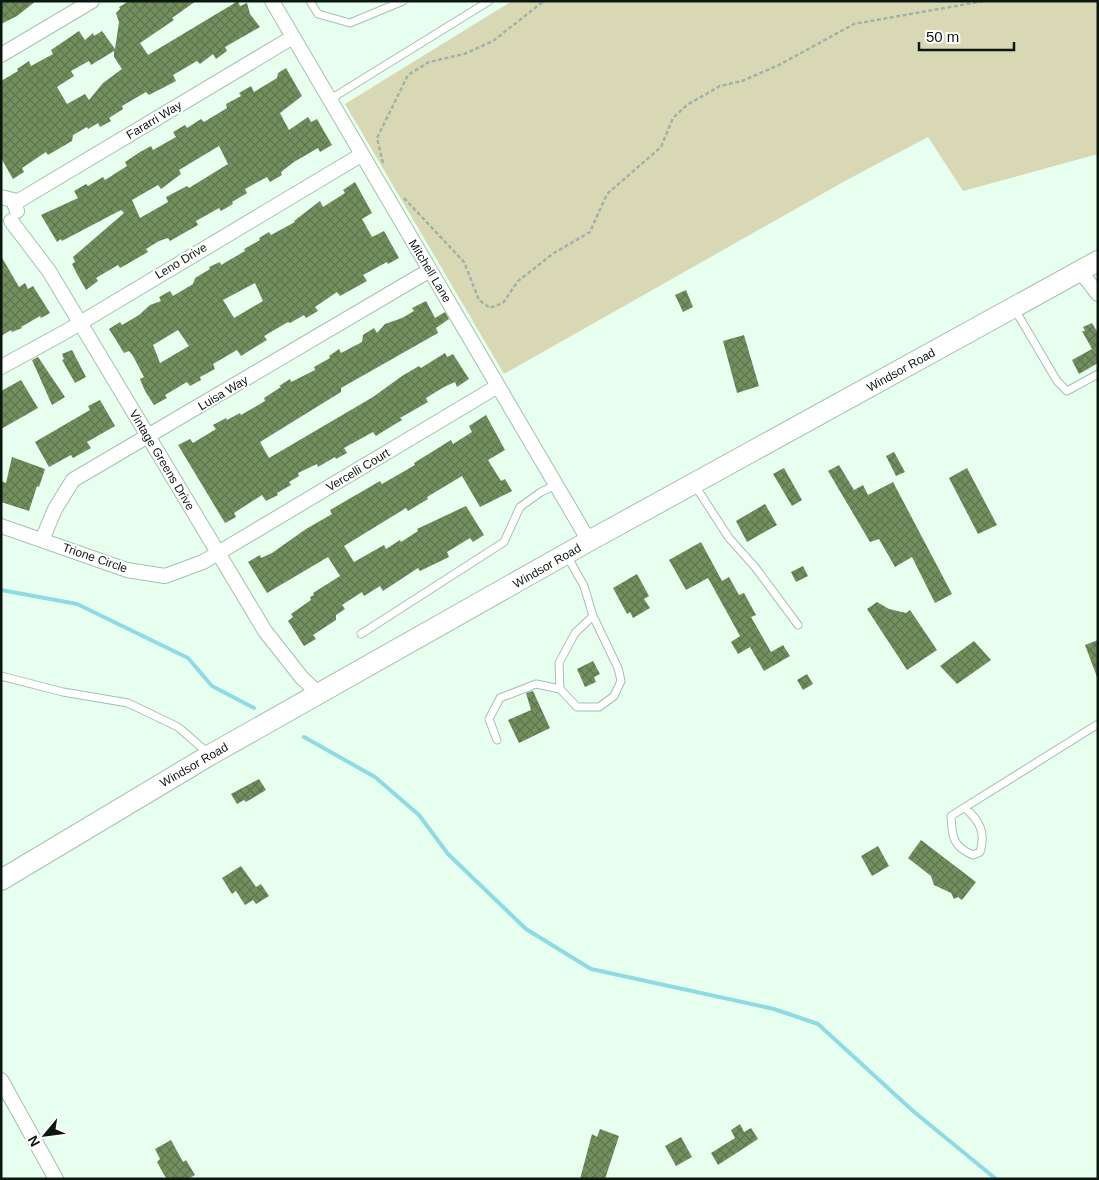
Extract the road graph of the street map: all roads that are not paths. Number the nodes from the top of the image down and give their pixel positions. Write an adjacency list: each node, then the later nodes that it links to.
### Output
1 (92, 1): 7 (street)
2 (272, 1): 6 (street, Mitchell Lane)
3 (310, 1): 4 (lane)
4 (402, 1)
5 (488, 1): 8 (lane)
6 (293, 38): 8 (street, Mitchell Lane); 11 (street, Fararri Way)
7 (1, 55)
8 (329, 100): 9 (street, Mitchell Lane)
9 (361, 155): 14 (street, Mitchell Lane); 18 (street, Leno Drive)
10 (1, 197): 11 (street)
11 (15, 204): 12 (street)
12 (6, 222): 18 (street, Vintage Greens Drive)
13 (1098, 261): 15 (main road, Windsor Road)
14 (430, 270): 21 (street, Mitchell Lane); 22 (street, Luisa Way)
15 (1080, 271): 16 (street); 17 (main road, Windsor Road)
16 (1098, 294)
17 (1014, 308): 20 (lane); 23 (main road, Windsor Road)
18 (80, 322): 19 (street, Leno Drive); 22 (street, Vintage Greens Drive)
19 (1, 367)
20 (1098, 374)
21 (498, 386): 24 (street, Mitchell Lane); 28 (street, Vercelli Court)
22 (148, 437): 26 (street, Luisa Way); 28 (street, Vintage Greens Drive)
23 (694, 484): 27 (main road, Windsor Road); 31 (lane)
24 (556, 485): 27 (street, Mitchell Lane); 32 (lane)
25 (1, 526): 26 (street, Trione Circle)
26 (42, 540): 28 (street, Trione Circle)
27 (589, 542): 29 (main road, Windsor Road)
28 (218, 554): 35 (street, Vintage Greens Drive)
29 (566, 554): 30 (lane); 35 (main road, Windsor Road)
30 (594, 616): 34 (lane); 34 (lane)
31 (798, 625)
32 (362, 634)
33 (1, 676): 38 (lane)
34 (560, 689): 37 (lane)
35 (320, 695): 38 (main road, Windsor Road)
36 (1098, 724): 39 (lane)
37 (497, 740)
38 (210, 755): 40 (main road, Windsor Road)
39 (965, 808): 39 (lane)
40 (1, 880)
41 (1, 1080): 42 (street)
42 (56, 1179)

